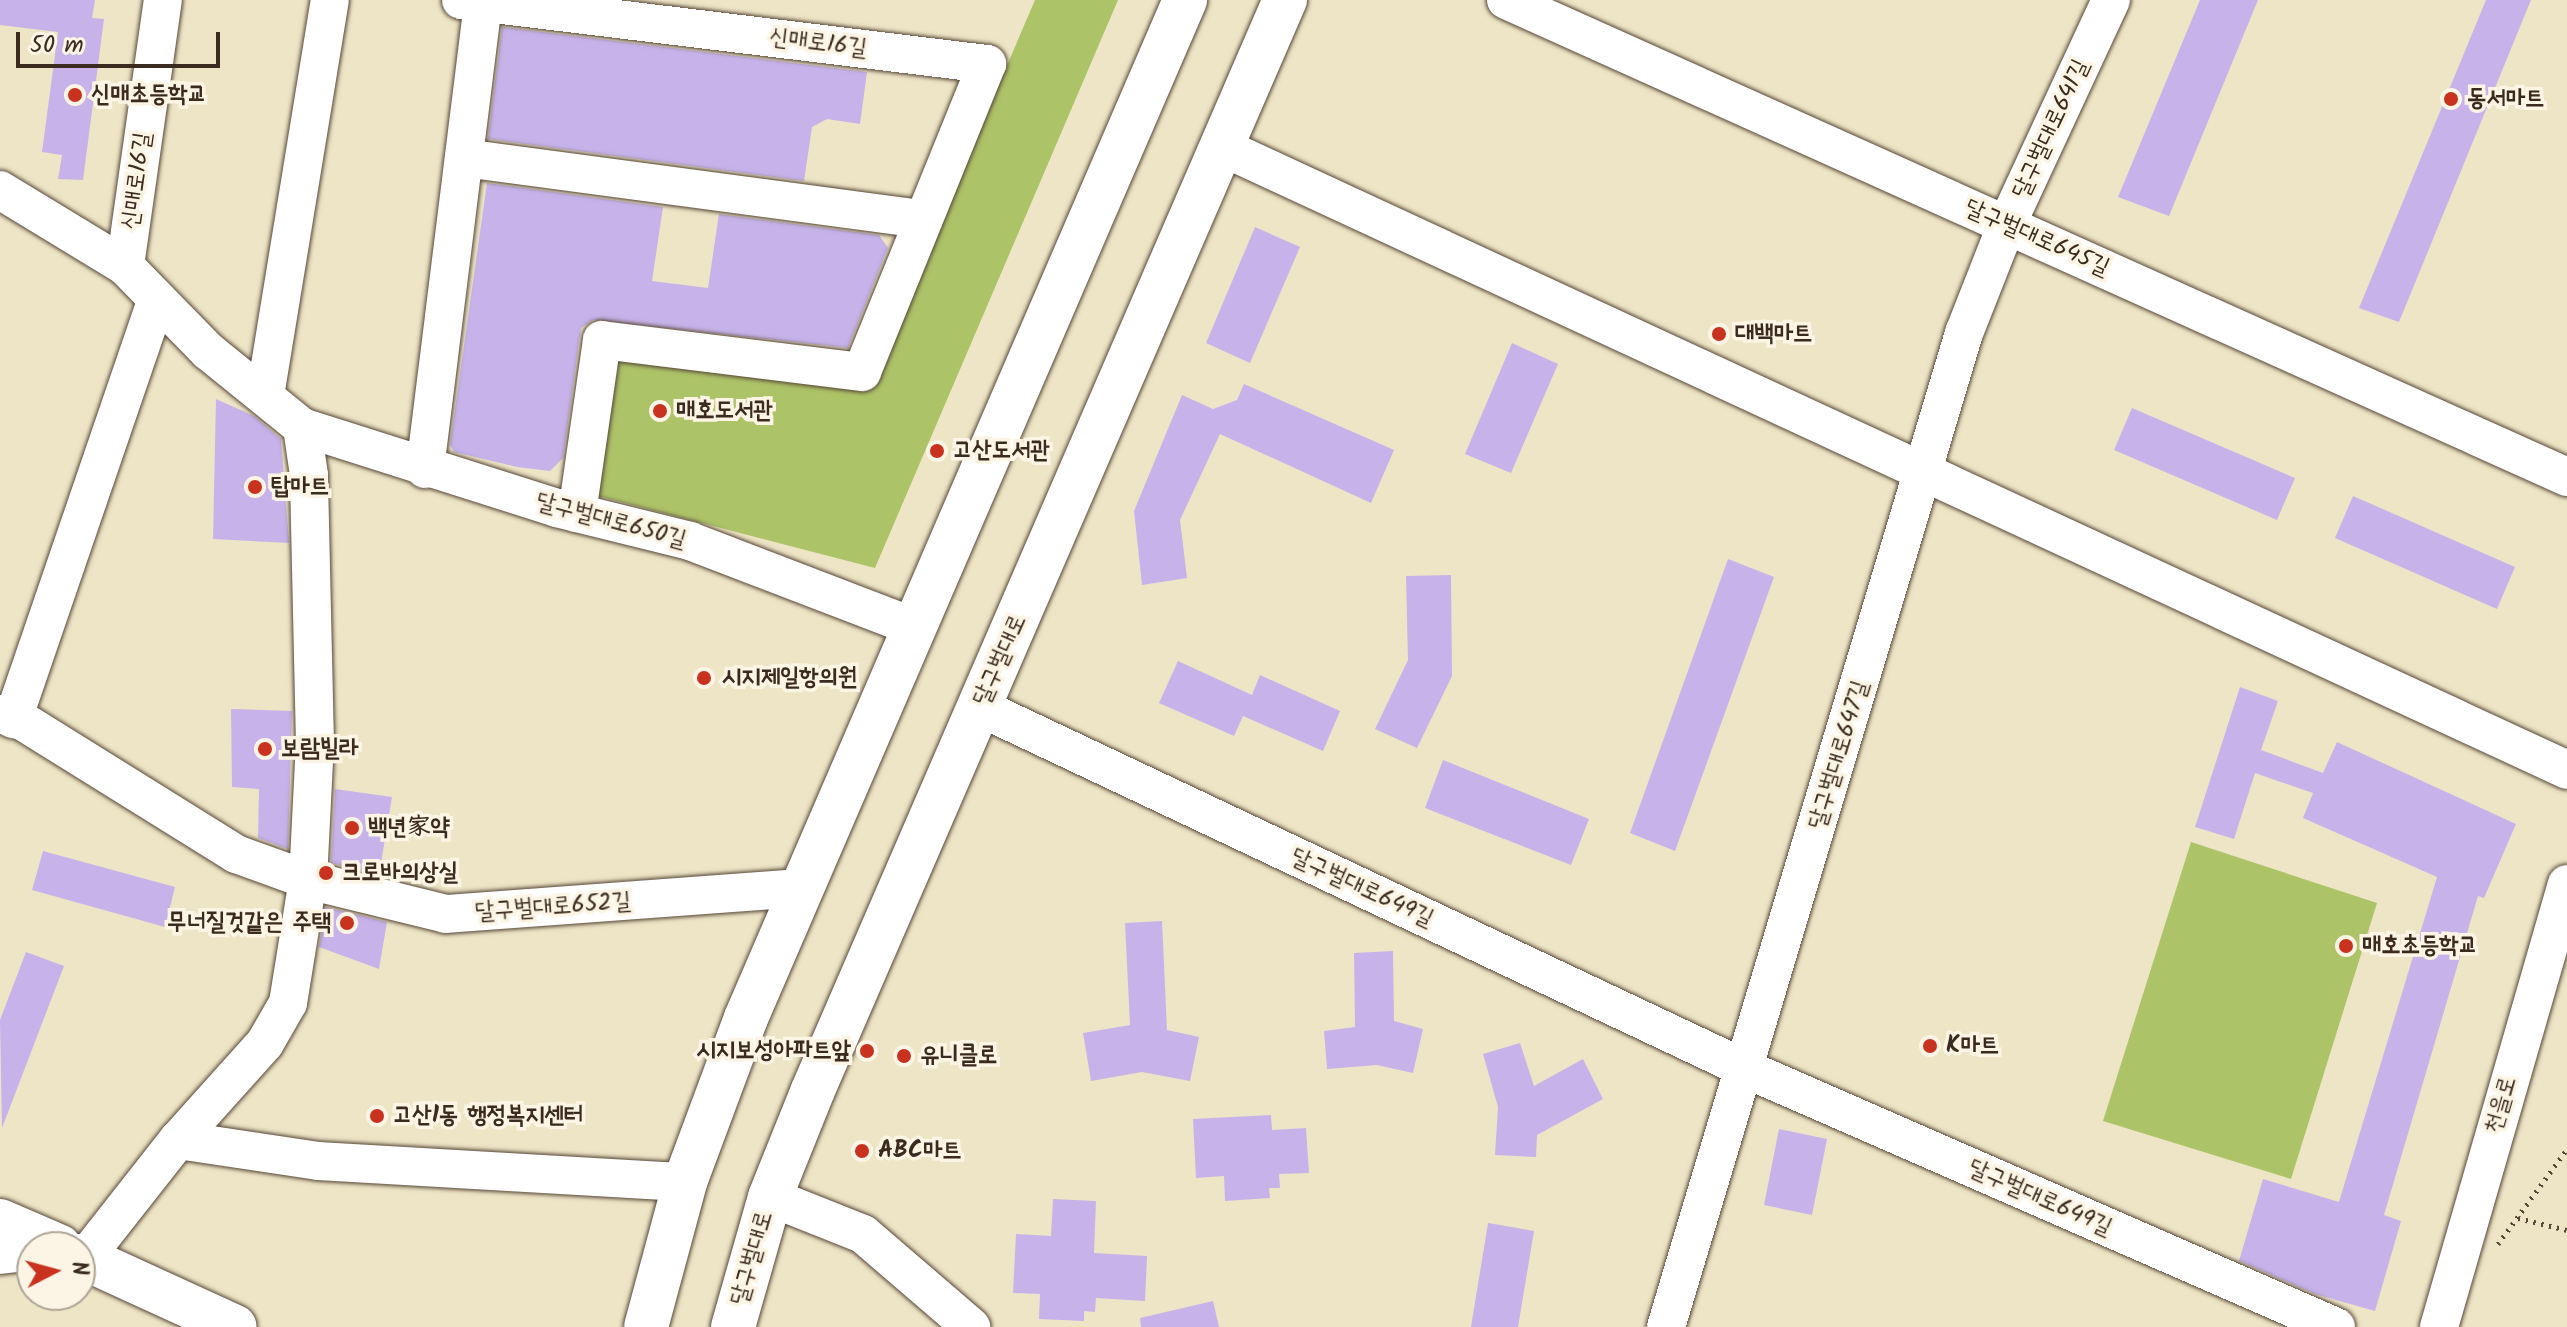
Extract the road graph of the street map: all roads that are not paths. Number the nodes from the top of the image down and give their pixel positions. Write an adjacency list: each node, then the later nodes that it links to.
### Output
1 (163, 0): 13 (street, 신매로16길)
2 (330, 0): 15 (street)
3 (1185, 0): 21 (main road)
4 (1285, 0): 8 (main road, 달구벌대로)
5 (1506, 0): 12 (street, 달구벌대로645길)
6 (2111, 0): 12 (street, 달구벌대로641길)
7 (472, 1): 9 (street, 신매로16길); 11 (street, 신매로16길)
8 (1222, 147): 17 (street); 22 (main road, 달구벌대로)
9 (464, 158): 11 (street); 18 (street, 신매로16길)
10 (0, 190): 13 (street, 달구벌대로650길)
11 (923, 219): 20 (street, 신매로16길)
12 (2007, 224): 17 (street, 달구벌대로641길); 19 (street, 달구벌대로645길)
13 (125, 266): 14 (street, 달구벌대로650길)
14 (156, 302): 15 (street, 달구벌대로650길); 23 (street)
15 (265, 396): 16 (street, 달구벌대로650길)
16 (302, 427): 18 (street, 달구벌대로650길); 25 (street)
17 (1929, 455): 24 (street); 28 (street, 달구벌대로647길)
18 (425, 469): 20 (street, 달구벌대로650길)
19 (2567, 477)
20 (577, 513): 21 (street, 달구벌대로650길)
21 (914, 627): 27 (main road)
22 (979, 707): 28 (street, 달구벌대로649길); 31 (main road, 달구벌대로)
23 (7, 717): 25 (street, 달구벌대로652길)
24 (2567, 770)
25 (308, 880): 27 (street, 달구벌대로652길); 29 (street)
26 (2567, 884): 42 (street, 천을로)
27 (802, 888): 30 (main road)
28 (1746, 1069): 40 (street); 41 (street, 달구벌대로649길)
29 (178, 1140): 30 (street); 34 (street)
30 (685, 1182): 37 (main road)
31 (770, 1197): 38 (main road, 달구벌대로); 39 (street)
32 (0, 1221): 33 (main road)
33 (23, 1231)
34 (96, 1231)
35 (96, 1264): 36 (main road)
36 (235, 1327)
37 (646, 1327)
38 (733, 1327)
39 (971, 1327)
40 (1666, 1327)
41 (2336, 1327)
42 (2439, 1327)

